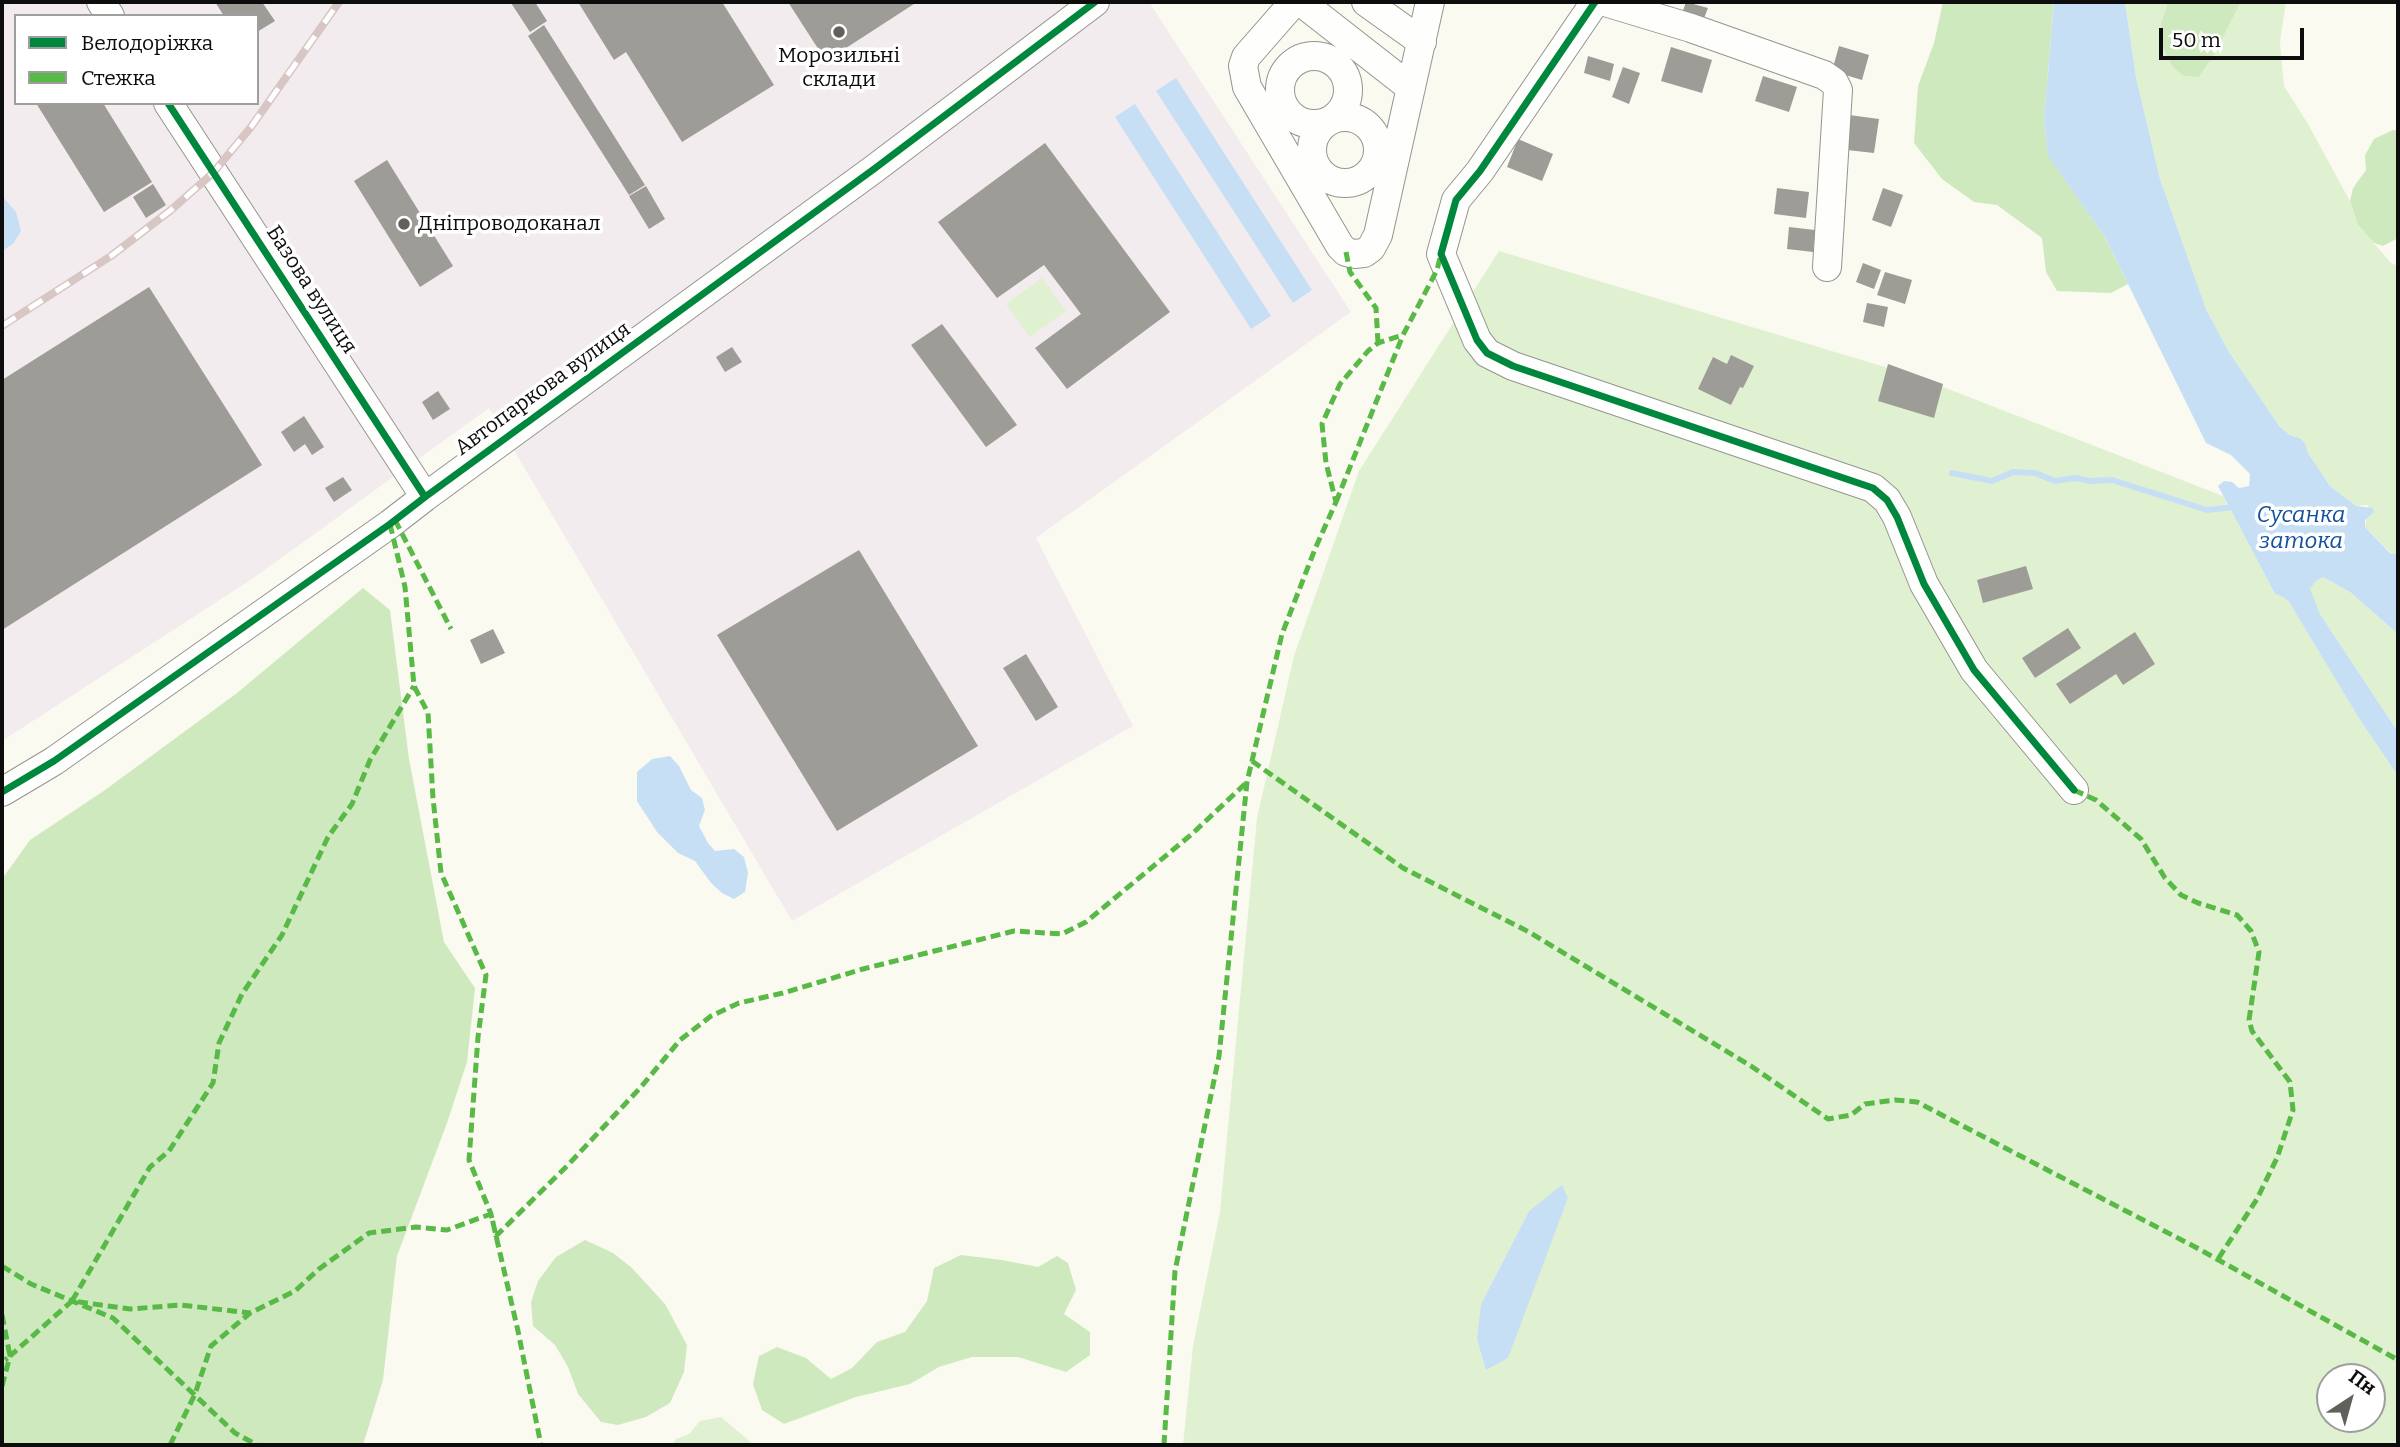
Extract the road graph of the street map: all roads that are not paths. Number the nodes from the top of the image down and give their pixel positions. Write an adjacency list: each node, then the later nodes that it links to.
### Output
1 (1095, 2): 14 (street, Автопаркова вулиця)
2 (1294, 2): 8 (street)
3 (1301, 2): 11 (street)
4 (1366, 2): 9 (street)
5 (1430, 2): 9 (street)
6 (1595, 2): 15 (street)
7 (1605, 2): 13 (street)
8 (1271, 28): 10 (street); 11 (street)
9 (1422, 42): 11 (street)
10 (1297, 60): 10 (street)
11 (1411, 88)
12 (169, 105): 14 (street, Базова вулиця)
13 (1827, 267)
14 (425, 497): 16 (street, Автопаркова вулиця)
15 (2074, 790)
16 (2, 792)

